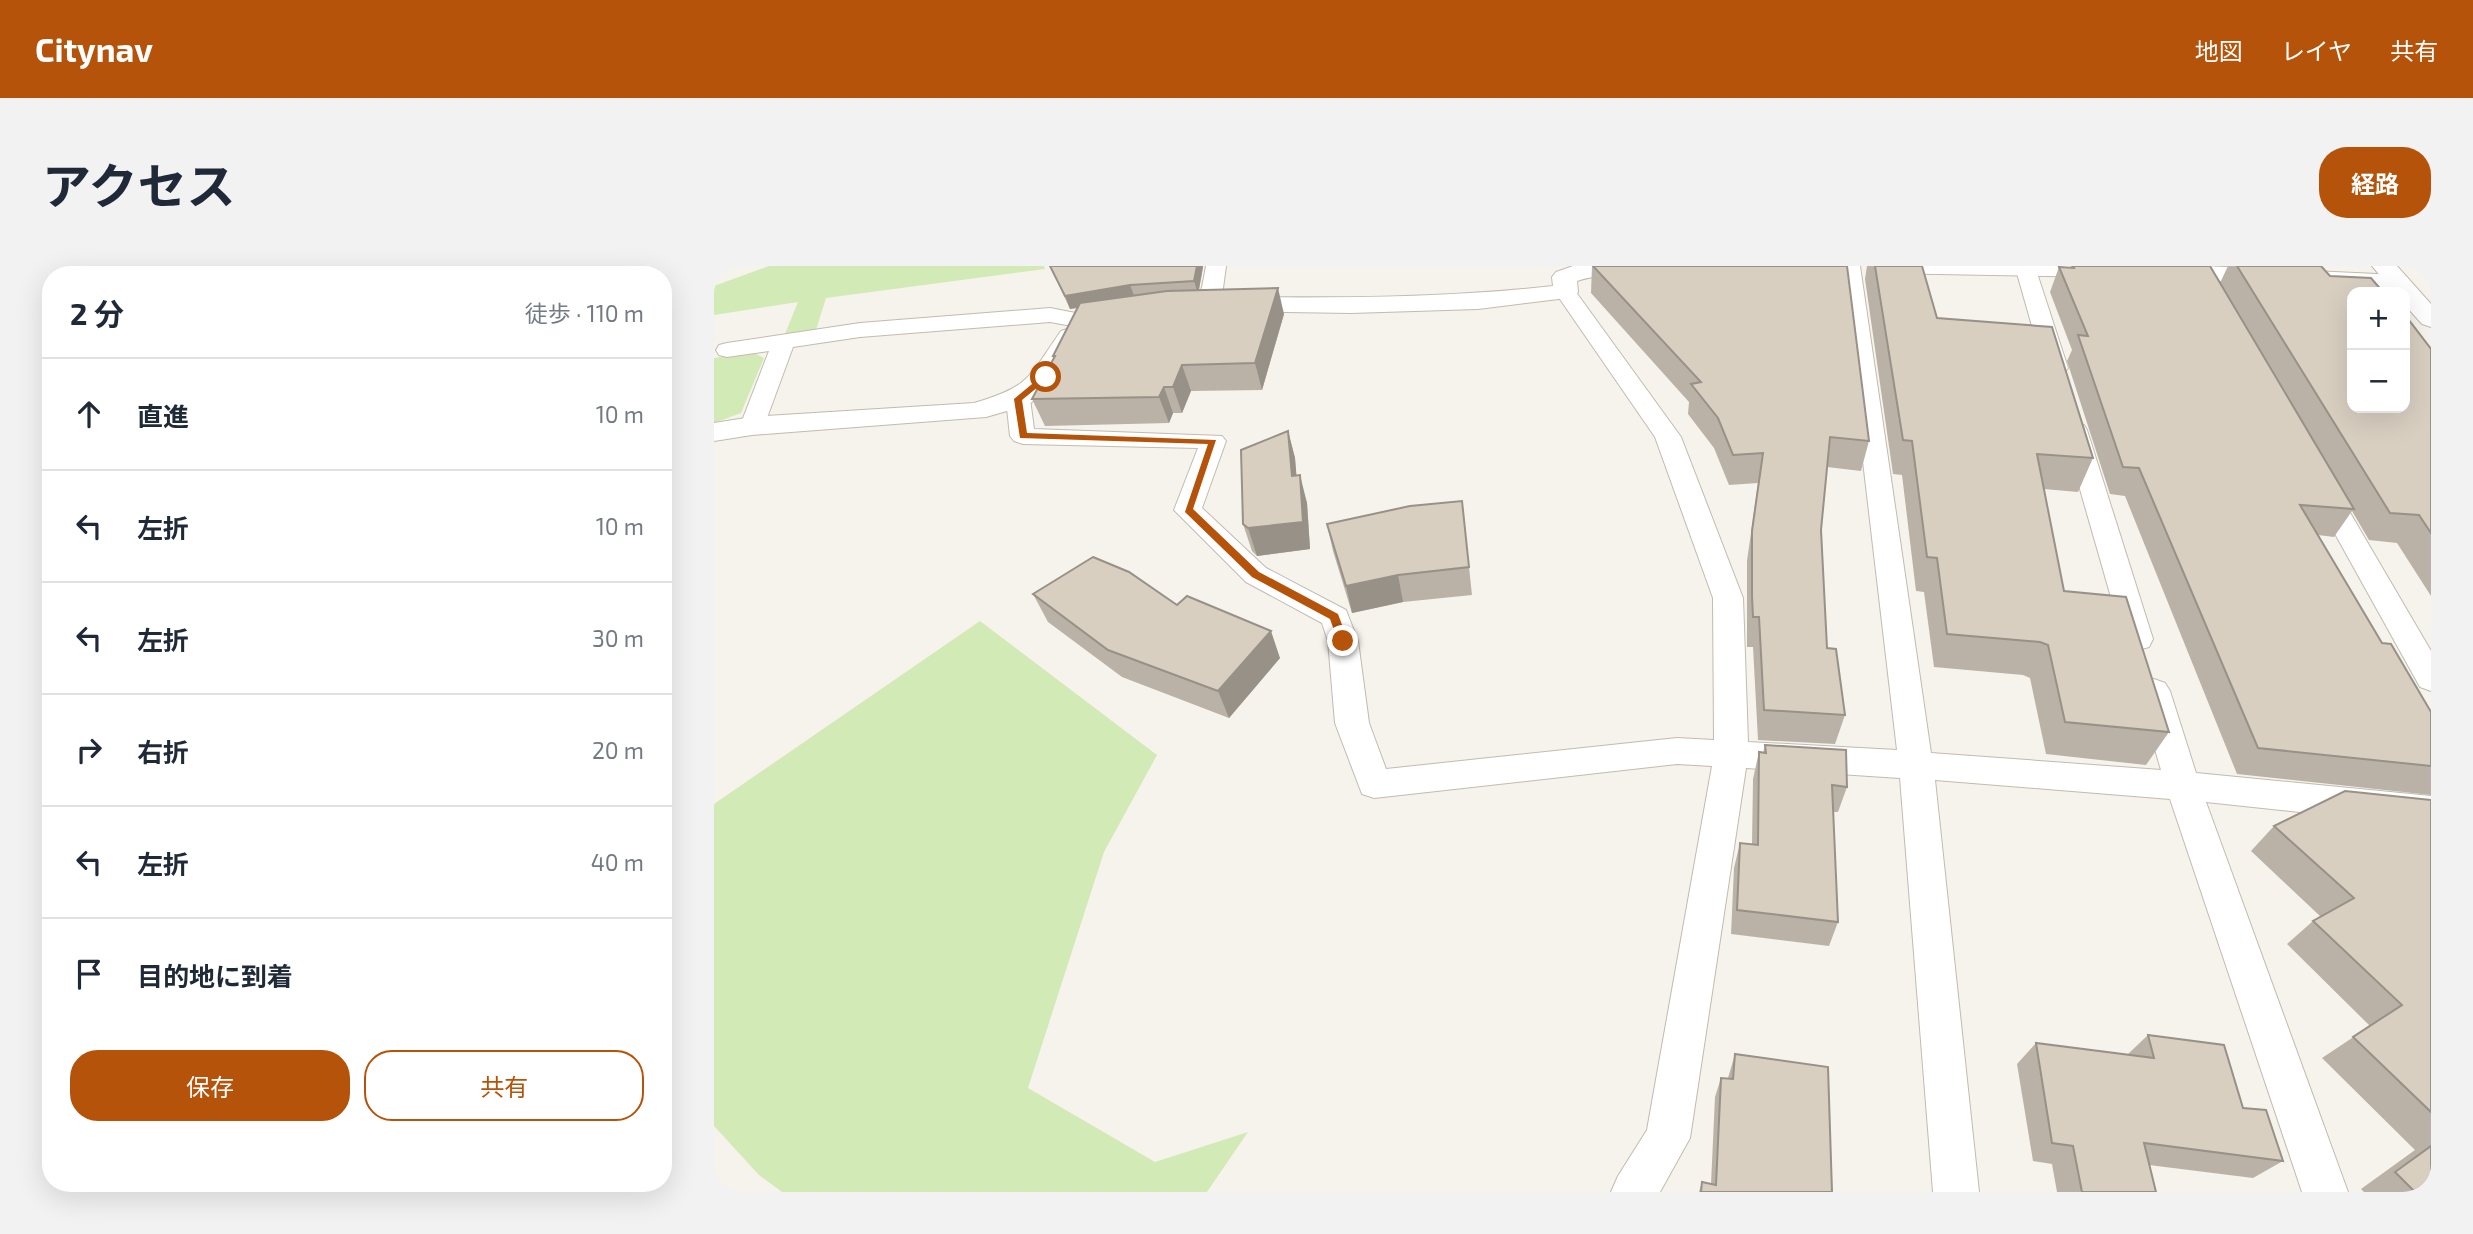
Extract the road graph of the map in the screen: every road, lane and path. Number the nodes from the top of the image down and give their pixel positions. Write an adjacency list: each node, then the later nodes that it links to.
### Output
1 (1216, 266): 10 (lane)
2 (1627, 266): 8 (street)
3 (1850, 266): 21 (lane)
4 (1880, 266): 5 (street)
5 (2026, 271): 6 (street); 22 (lane)
6 (2201, 274): 7 (street); 9 (lane)
7 (2391, 274): 12 (street)
8 (1566, 292): 10 (street); 20 (lane)
9 (2214, 298)
10 (1197, 304)
11 (1090, 318): 13 (lane); 15 (street)
12 (2431, 319)
13 (784, 342): 14 (lane); 16 (lane)
14 (727, 350)
15 (1018, 399): 16 (street); 20 (lane)
16 (752, 426): 17 (street)
17 (714, 432)
18 (2309, 465): 19 (lane)
19 (2431, 680)
20 (1731, 754): 21 (lane); 24 (lane)
21 (1916, 765): 22 (lane); 25 (lane)
22 (2183, 786): 23 (lane); 26 (lane)
23 (2431, 811)
24 (1634, 1192)
25 (1956, 1192)
26 (2325, 1192)

